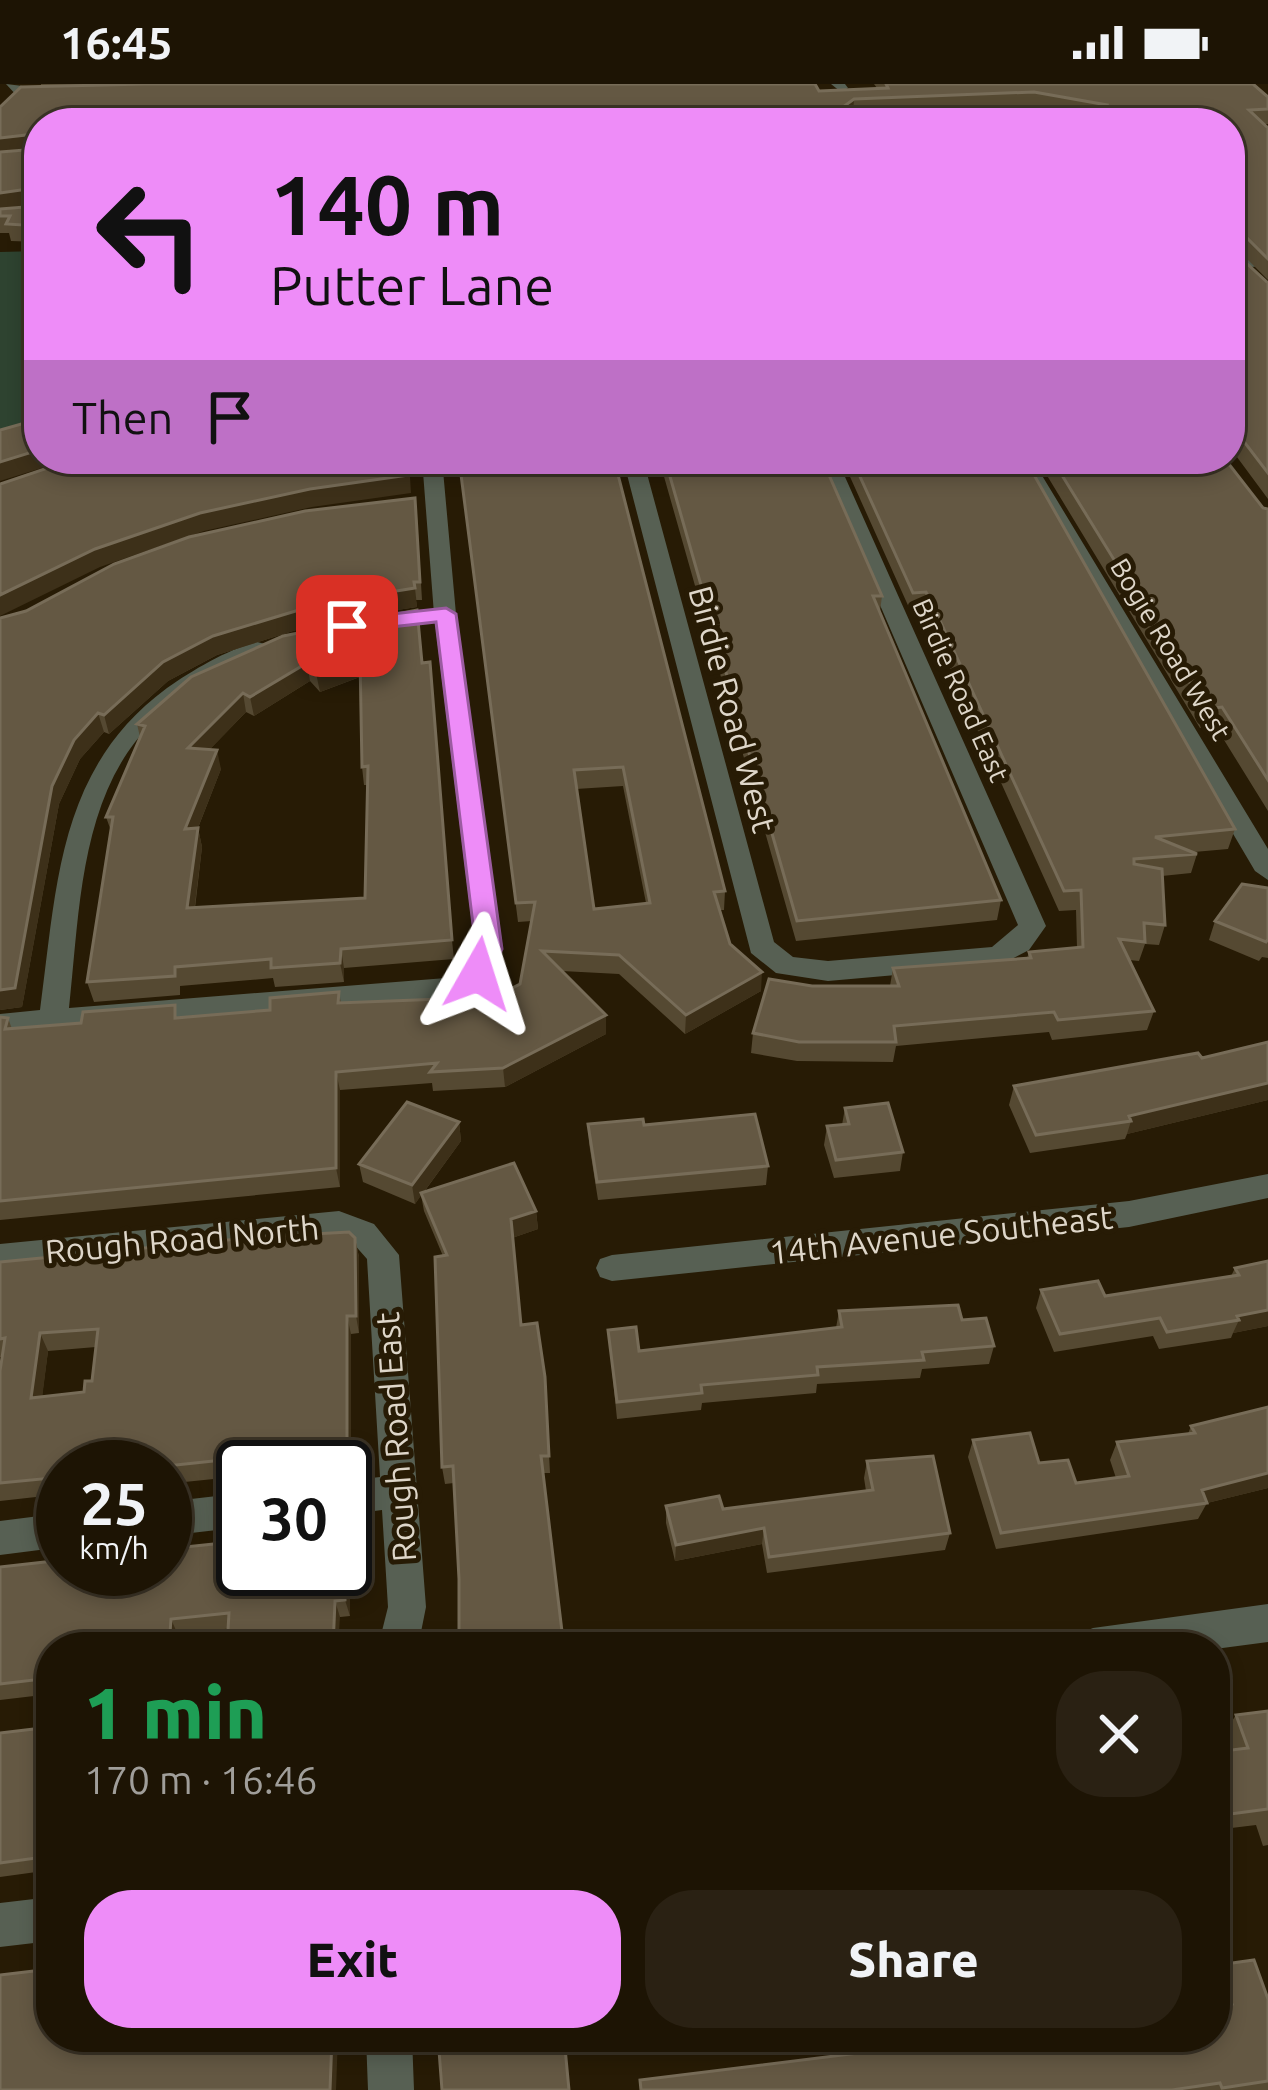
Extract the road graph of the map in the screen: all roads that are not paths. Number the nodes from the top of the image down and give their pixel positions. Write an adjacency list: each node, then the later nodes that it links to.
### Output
1 (15, 89): 2 (street)
2 (84, 93)
3 (430, 474): 10 (street)
4 (636, 474): 9 (street, Birdie Road West)
5 (833, 474): 9 (street, Birdie Road East)
6 (1031, 474): 8 (street, Bogie Road West)
7 (281, 641): 10 (street)
8 (1268, 871)
9 (1019, 944)
10 (53, 1020): 11 (street)
11 (0, 1024)
12 (1268, 1186): 15 (street, 14th Avenue Southeast)
13 (363, 1233): 14 (street, Rough Road North); 16 (street, Rough Road East)
14 (0, 1257)
15 (612, 1268)
16 (398, 1492): 17 (street); 21 (street, Rough Road East)
17 (372, 1495)
18 (36, 1533): 19 (street)
19 (0, 1538)
20 (1268, 1623): 22 (street)
21 (401, 1632)
22 (1202, 1632)
23 (36, 1921): 24 (street)
24 (0, 1925)
25 (390, 2052): 26 (street)
26 (391, 2090)

